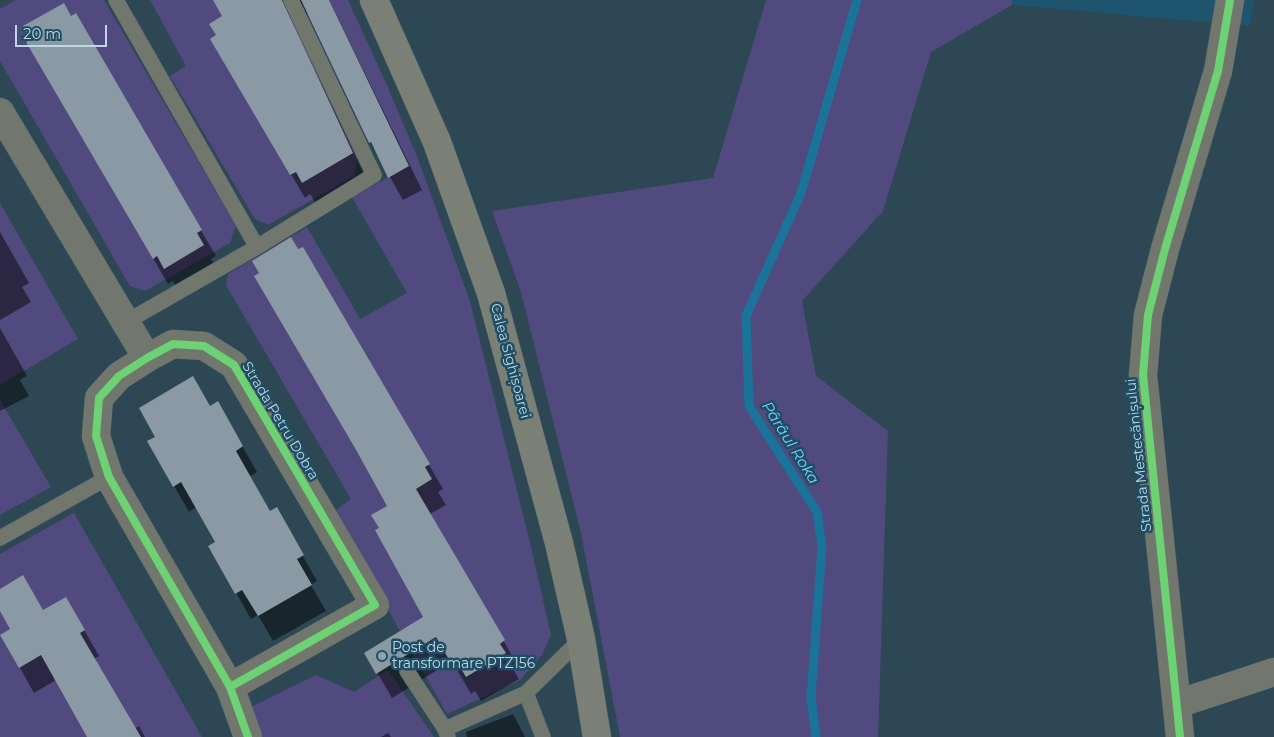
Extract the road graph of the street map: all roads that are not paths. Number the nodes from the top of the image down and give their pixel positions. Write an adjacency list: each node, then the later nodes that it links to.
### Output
1 (116, 0): 6 (lane)
2 (291, 0): 6 (lane)
3 (374, 0): 11 (main road, Calea Sighișoarei)
4 (1230, 0): 16 (street, Strada Mestecănișului)
5 (0, 112): 7 (street)
6 (257, 246): 7 (lane)
7 (126, 322): 8 (street)
8 (148, 358): 9 (street, Strada Petru Dobra); 14 (street, Strada Petru Dobra)
9 (109, 477): 10 (lane); 14 (street, Strada Petru Dobra)
10 (0, 538)
11 (581, 639): 15 (lane); 20 (main road, Calea Sighișoarei)
12 (407, 671): 17 (lane)
13 (1274, 672): 16 (street)
14 (230, 687): 18 (street, Strada Petru Dobra)
15 (526, 693): 17 (lane); 19 (lane)
16 (1177, 704): 21 (street, Strada Mestecănișului)
17 (447, 733)
18 (248, 737)
19 (543, 737)
20 (597, 737)
21 (1180, 737)

